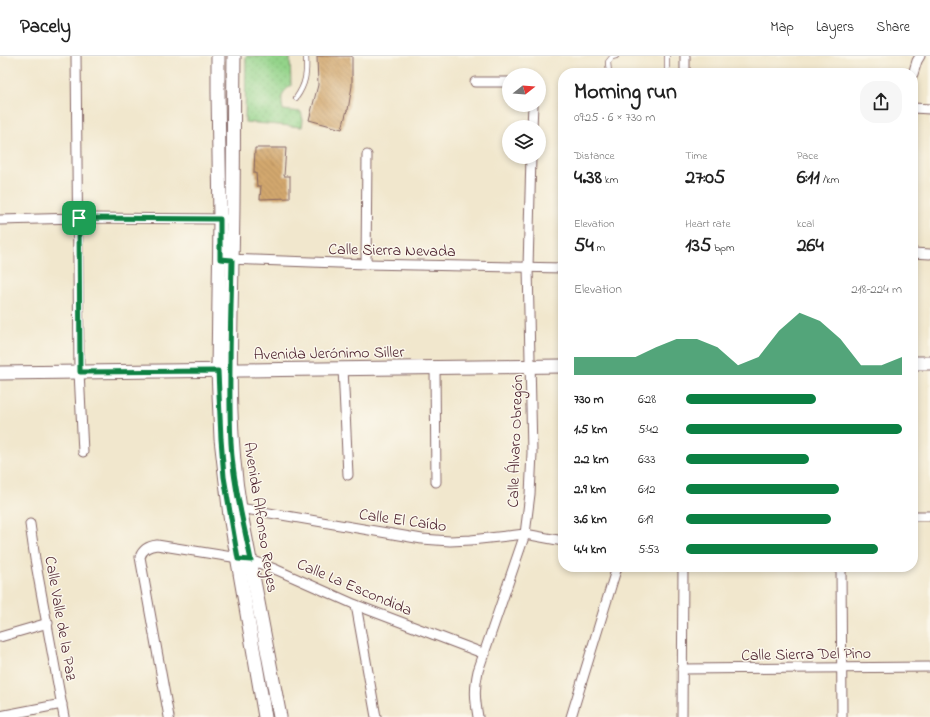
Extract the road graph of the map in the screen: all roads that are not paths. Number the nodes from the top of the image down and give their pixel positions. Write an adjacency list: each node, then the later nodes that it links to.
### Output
1 (76, 56): 20 (street)
2 (218, 56): 21 (main road, Avenida Alfonso Reyes)
3 (234, 56): 21 (main road, Avenida Alfonso Reyes)
4 (306, 56): 15 (lane)
5 (616, 56): 9 (lane)
6 (667, 56): 10 (lane)
7 (685, 56): 11 (street)
8 (920, 56): 12 (street)
9 (609, 68)
10 (667, 68)
11 (685, 68)
12 (915, 68)
13 (474, 82): 14 (street)
14 (502, 82)
15 (296, 98)
16 (918, 108): 17 (street)
17 (930, 109)
18 (366, 155): 26 (street)
19 (531, 164): 27 (street, Calle Álvaro Obregón)
20 (79, 218): 21 (street); 22 (street); 36 (street)
21 (227, 219): 25 (main road, Avenida Alfonso Reyes)
22 (0, 220)
23 (918, 253): 24 (street)
24 (930, 254)
25 (226, 259): 26 (street, Calle Sierra Nevada); 35 (main road, Avenida Alfonso Reyes)
26 (366, 264): 27 (street, Calle Sierra Nevada)
27 (528, 267): 28 (street, Calle Sierra Nevada); 31 (street, Calle Álvaro Obregón)
28 (558, 268)
29 (918, 363): 30 (main road)
30 (930, 363)
31 (531, 366): 32 (main road, Avenida Jerónimo Siller); 34 (main road, Avenida Jerónimo Siller); 45 (street, Calle Álvaro Obregón)
32 (558, 366)
33 (343, 368): 34 (main road, Avenida Jerónimo Siller); 35 (main road, Avenida Jerónimo Siller); 39 (street)
34 (435, 368): 40 (street)
35 (224, 371): 36 (main road, Avenida Jerónimo Siller); 41 (main road, Avenida Alfonso Reyes); 47 (main road, Avenida Alfonso Reyes)
36 (80, 372): 37 (main road, Avenida Jerónimo Siller); 38 (street)
37 (0, 373)
38 (82, 452)
39 (348, 475)
40 (436, 482)
41 (240, 508): 45 (street, Calle El Caído); 47 (main road, Avenida Alfonso Reyes)
42 (918, 516): 43 (street)
43 (930, 516)
44 (30, 524): 52 (street, Calle Valle de la Paz)
45 (525, 534): 46 (street, Calle El Caído); 54 (street, Calle Álvaro Obregón)
46 (558, 540)
47 (244, 560): 51 (street, Calle La Escondida); 61 (street, Calle La Escondida); 62 (main road, Avenida Alfonso Reyes); 63 (main road, Avenida Alfonso Reyes)
48 (616, 572): 66 (street)
49 (684, 572): 57 (street)
50 (841, 572): 56 (street)
51 (356, 605): 54 (street, Calle La Escondida); 64 (street)
52 (48, 623): 53 (street); 58 (street, Calle Valle de la Paz)
53 (0, 637)
54 (485, 654): 65 (street, Calle Álvaro Obregón)
55 (930, 666): 56 (street, Calle Sierra Del Pino)
56 (842, 667): 57 (street, Calle Sierra Del Pino); 68 (street)
57 (682, 669): 67 (street)
58 (62, 704): 59 (street); 60 (street, Calle Valle de la Paz)
59 (0, 716)
60 (64, 717)
61 (169, 717)
62 (266, 717)
63 (280, 717)
64 (376, 717)
65 (478, 717)
66 (570, 717)
67 (682, 717)
68 (842, 717)

